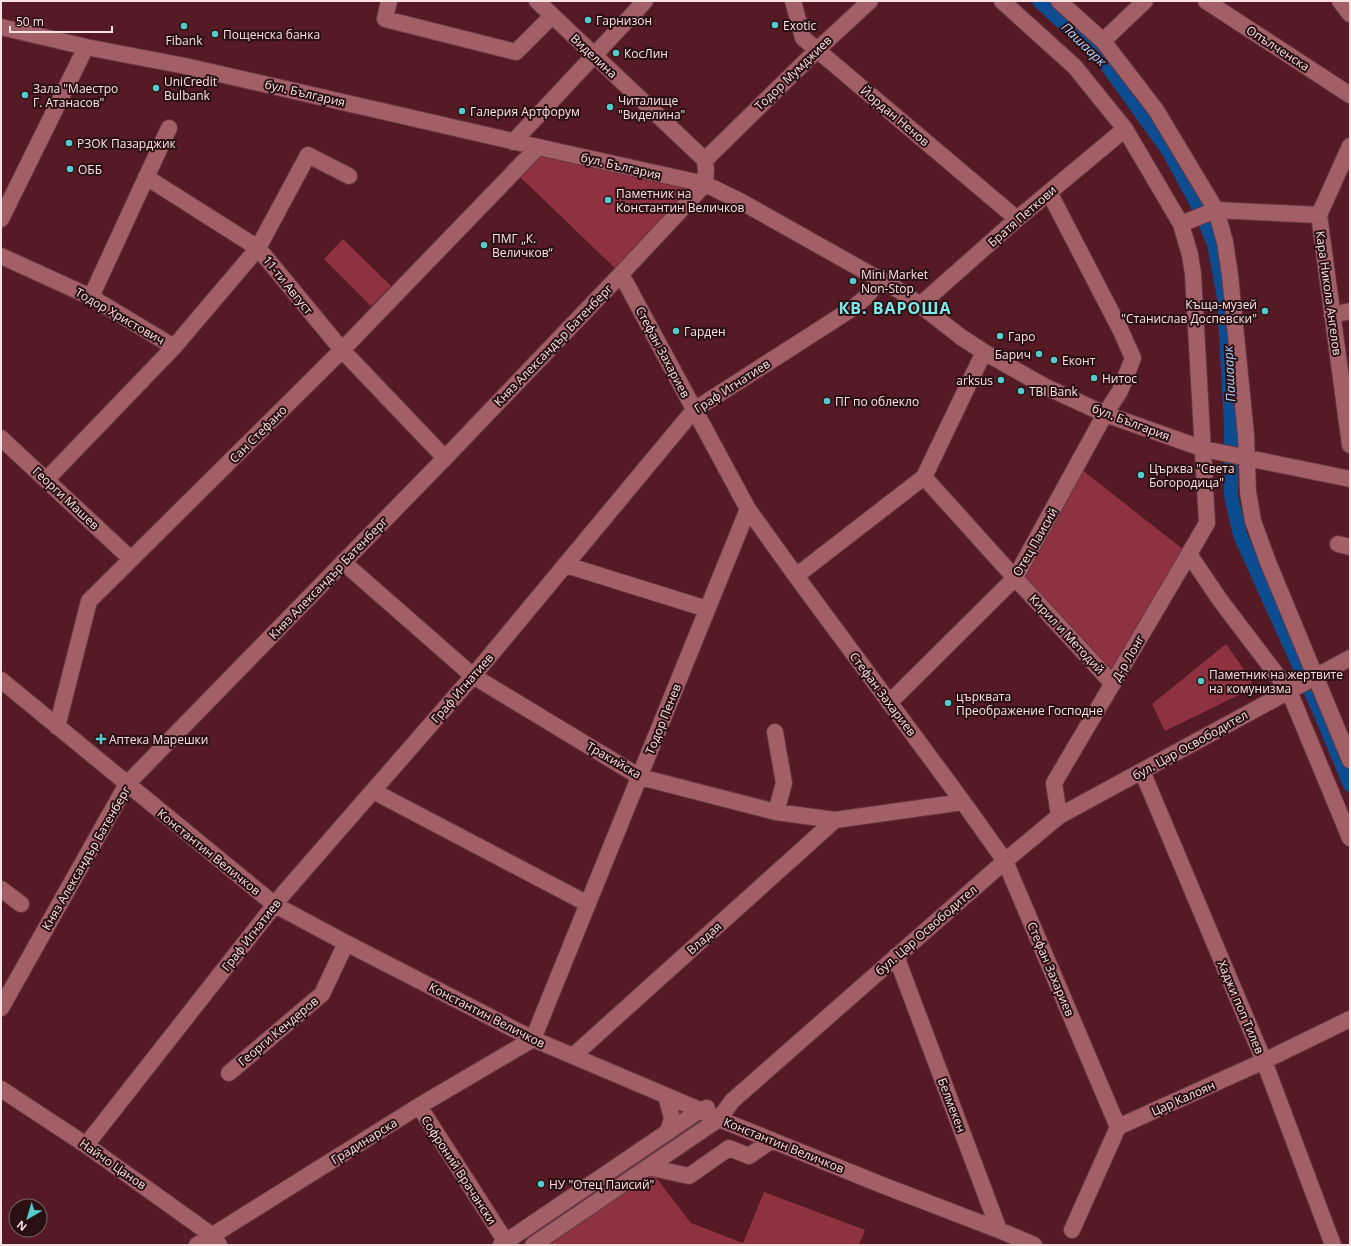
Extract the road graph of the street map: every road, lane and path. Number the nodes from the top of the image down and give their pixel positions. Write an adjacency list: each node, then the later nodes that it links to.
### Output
1 (389, 1): 12 (street)
2 (537, 1): 12 (street, Виделина)
3 (645, 1): 17 (street)
4 (793, 1): 16 (street, Йордан Ненов)
5 (870, 1): 16 (street, Тодор Мумджиев)
6 (1002, 1): 20 (street, Д-р Лонг)
7 (1059, 1): 14 (street)
8 (1145, 1): 14 (street)
9 (1206, 1): 18 (street, Опълченска)
10 (1340, 1): 11 (street)
11 (1350, 14)
12 (552, 16): 17 (street, Виделина)
13 (1, 27): 15 (street, бул. България)
14 (1102, 41): 29 (street)
15 (86, 46): 21 (street, бул. България); 31 (street)
16 (816, 50): 24 (street, Тодор Мумджиев); 32 (street, Йордан Ненов)
17 (593, 56): 21 (street); 24 (street, Виделина)
18 (1350, 95)
19 (169, 128): 26 (street)
20 (1125, 129): 28 (street, Братя Петкови); 33 (street, Д-р Лонг)
21 (513, 142): 23 (street, бул. България)
22 (1350, 146): 30 (street, Кара Никола Ангелов)
23 (538, 147): 27 (street, бул. България); 43 (street, Сан Стефано)
24 (705, 160): 27 (street)
25 (350, 176): 34 (street)
26 (146, 177): 34 (street, 11-ти Август); 38 (street)
27 (705, 184): 36 (street, Княз Александър Батенберг); 37 (street, бул. България)
28 (1049, 192): 32 (street, Братя Петкови); 46 (street)
29 (1213, 211): 30 (street); 33 (street); 50 (street)
30 (1319, 215): 41 (street, Кара Никола Ангелов)
31 (1, 219)
32 (1017, 219): 39 (street, Братя Петкови)
33 (1186, 222): 49 (street, Д-р Лонг)
34 (258, 248): 42 (street); 43 (street, 11-ти Август)
35 (1, 256): 38 (street, Тодор Христович)
36 (621, 274): 45 (street, Стефан Захариев); 51 (street, Княз Александър Батенберг)
37 (880, 280): 39 (street, бул. България); 45 (street, Граф Игнатиев)
38 (91, 297): 42 (street, Тодор Христович)
39 (920, 305): 44 (street, бул. България)
40 (1350, 311): 41 (street)
41 (1332, 315): 48 (street, Кара Никола Ангелов)
42 (174, 347): 53 (street)
43 (342, 350): 51 (street, 11-ти Август); 57 (street, Сан Стефано)
44 (984, 352): 46 (street, бул. България); 52 (street)
45 (694, 410): 55 (street, Стефан Захариев); 59 (street, Граф Игнатиев)
46 (1105, 414): 49 (street, бул. България); 61 (street, Отец Паисий)
47 (1, 438): 53 (street, Георги Машев)
48 (1350, 445)
49 (1209, 450): 50 (street, бул. България); 56 (street, Д-р Лонг)
50 (1243, 457): 54 (street, бул. България); 65 (street)
51 (445, 458): 58 (street, Княз Александър Батенберг)
52 (924, 477): 60 (street); 61 (street, Кирил и Методий)
53 (47, 479): 57 (street, Георги Машев)
54 (1350, 479)
55 (748, 509): 60 (street, Стефан Захариев); 62 (street, Тодор Пенев)
56 (1189, 554): 67 (street, Д-р Лонг); 68 (street)
57 (131, 559): 70 (street, Сан Стефано)
58 (343, 562): 64 (street, Тракийска); 75 (street, Княз Александър Батенберг)
59 (566, 565): 62 (street); 64 (street, Граф Игнатиев)
60 (796, 576): 69 (street, Стефан Захариев)
61 (1015, 578): 67 (street, Кирил и Методий); 69 (street, Отец Паисий)
62 (708, 609): 74 (street, Тодор Пенев)
63 (1350, 658): 65 (street, бул. Цар Освободител)
64 (473, 676): 74 (street, Тракийска); 76 (street, Граф Игнатиев)
65 (1315, 676): 68 (street, бул. Цар Освободител); 72 (street)
66 (1, 680): 70 (street, Константин Величков)
67 (1113, 684): 79 (street, Д-р Лонг)
68 (1289, 690): 73 (street, бул. Цар Освободител); 81 (street)
69 (889, 703): 77 (street, Стефан Захариев)
70 (57, 727): 75 (street, Константин Величков)
71 (776, 732): 78 (street)
72 (1350, 760)
73 (1142, 771): 79 (street, бул. Цар Освободител); 93 (street, Хаджи поп Тилев)
74 (640, 777): 78 (street, Тракийска); 85 (street, Тодор Пенев)
75 (127, 784): 86 (street, Константин Величков); 89 (street, Княз Александър Батенберг)
76 (373, 792): 85 (street); 86 (street, Граф Игнатиев)
77 (963, 802): 80 (street, Тракийска); 82 (street, Стефан Захариев)
78 (776, 812): 80 (street, Тракийска)
79 (1059, 816): 82 (street, бул. Цар Освободител)
80 (835, 820): 92 (street, Владая)
81 (1350, 838)
82 (1005, 861): 88 (street, бул. Цар Освободител); 101 (street, Стефан Захариев)
83 (1, 889): 84 (street)
84 (21, 904)
85 (588, 904): 91 (street, Тодор Пенев)
86 (274, 905): 87 (street, Константин Величков); 104 (street, Граф Игнатиев)
87 (346, 943): 91 (street, Константин Величков); 94 (street, Георги Кендеров)
88 (896, 956): 97 (street, бул. Цар Освободител); 106 (street, Белмекен)
89 (1, 1008)
90 (1350, 1019): 93 (street, Цар Калоян)
91 (533, 1039): 92 (street, Константин Величков); 98 (street, Градинарска)
92 (573, 1056): 96 (street, Константин Величков)
93 (1264, 1061): 101 (street, Цар Калоян); 113 (street, Хаджи поп Тилев)
94 (229, 1073)
95 (1, 1089): 104 (street, Найчо Цанов)
96 (666, 1096): 99 (street, Константин Величков); 102 (street)
97 (732, 1101): 99 (street); 100 (street, бул. Цар Освободител)
98 (419, 1106): 108 (street, Градинарска); 109 (street, Софроний Врачански)
99 (700, 1110): 100 (street, Константин Величков); 102 (street)
100 (718, 1119): 103 (street, Константин Величков); 105 (street, бул. Цар Освободител)
101 (1118, 1127): 107 (street)
102 (668, 1132): 109 (street)
103 (772, 1140): 105 (street); 106 (street, Константин Величков)
104 (86, 1145): 108 (street, Найчо Цанов)
105 (648, 1167): 111 (street, бул. Цар Освободител)
106 (999, 1230): 112 (street, Константин Величков)
107 (1072, 1230)
108 (216, 1240): 110 (street, Градинарска)
109 (502, 1240)
110 (197, 1245)
111 (533, 1245)
112 (1034, 1245)
113 (1333, 1245)

